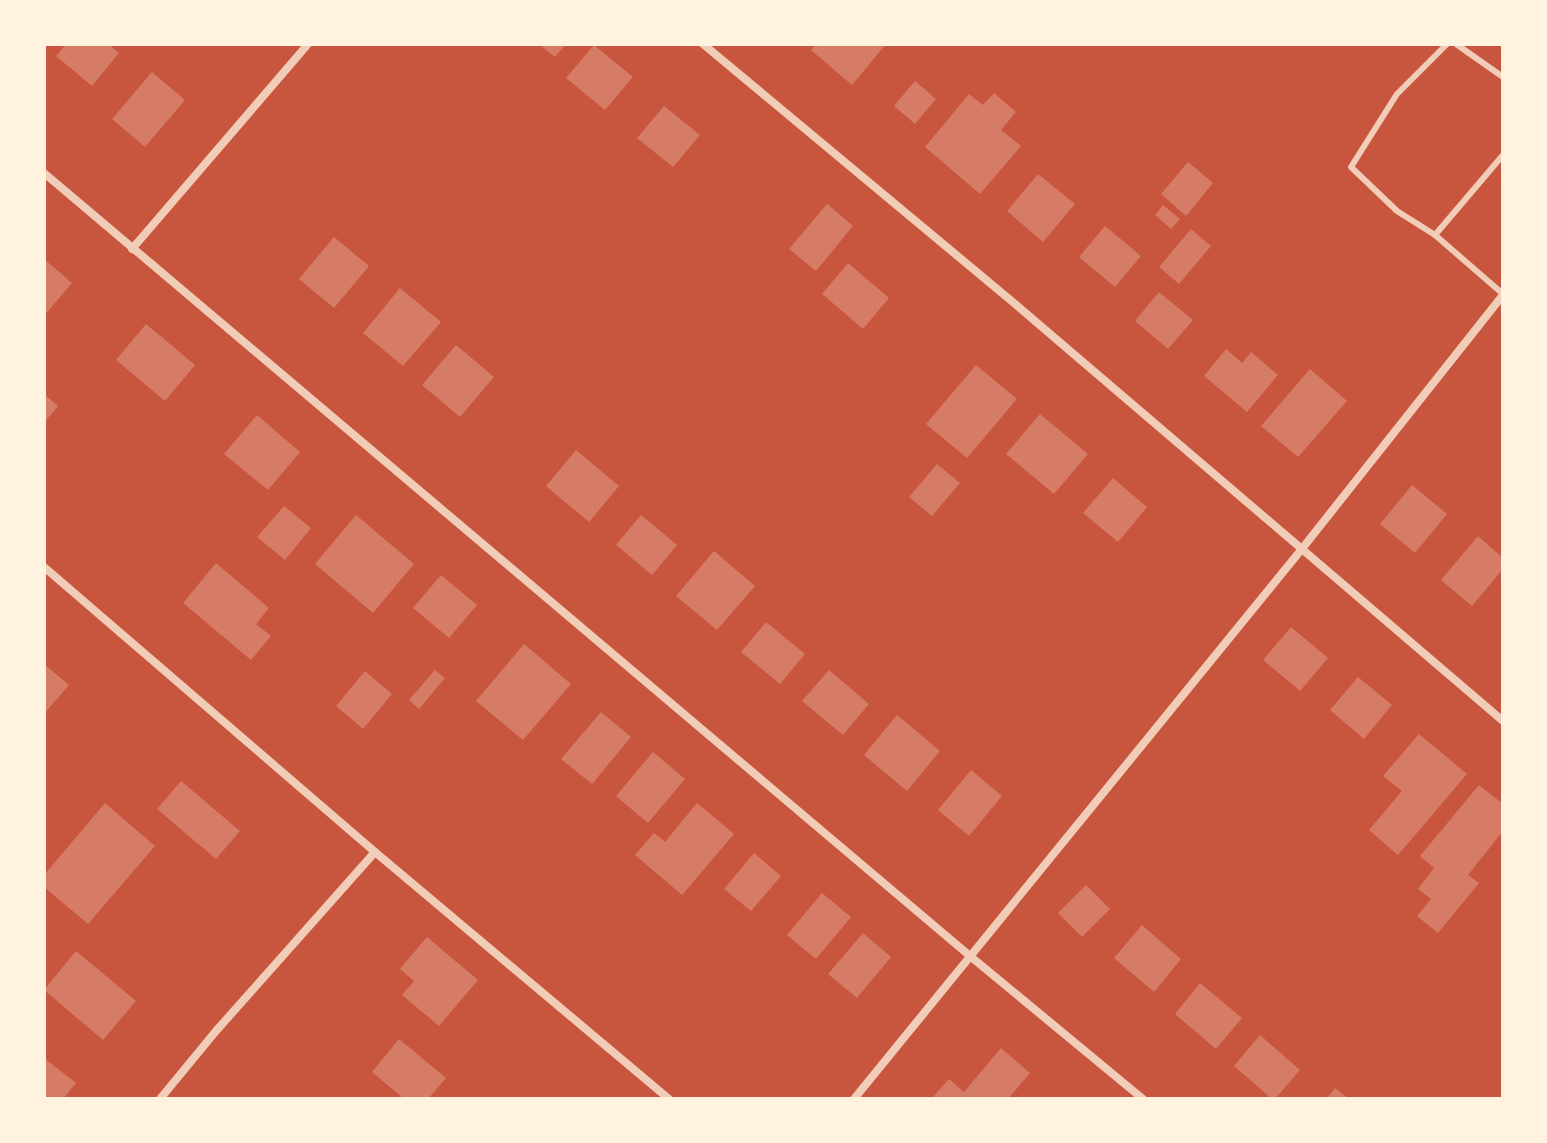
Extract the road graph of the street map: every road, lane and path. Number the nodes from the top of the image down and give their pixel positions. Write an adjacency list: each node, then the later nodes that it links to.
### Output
1 (308, 44): 9 (street)
2 (703, 44): 11 (street)
3 (1447, 44): 8 (lane)
4 (1456, 44): 5 (lane)
5 (1503, 77)
6 (1503, 155): 8 (lane)
7 (44, 173): 9 (street)
8 (1435, 235): 10 (lane)
9 (132, 249): 15 (street)
10 (1503, 294): 11 (street)
11 (1301, 550): 13 (street); 15 (street)
12 (44, 567): 14 (street)
13 (1503, 721)
14 (375, 852): 16 (street); 17 (street)
15 (970, 956): 18 (street); 19 (street)
16 (160, 1099)
17 (669, 1099)
18 (854, 1099)
19 (1143, 1099)

